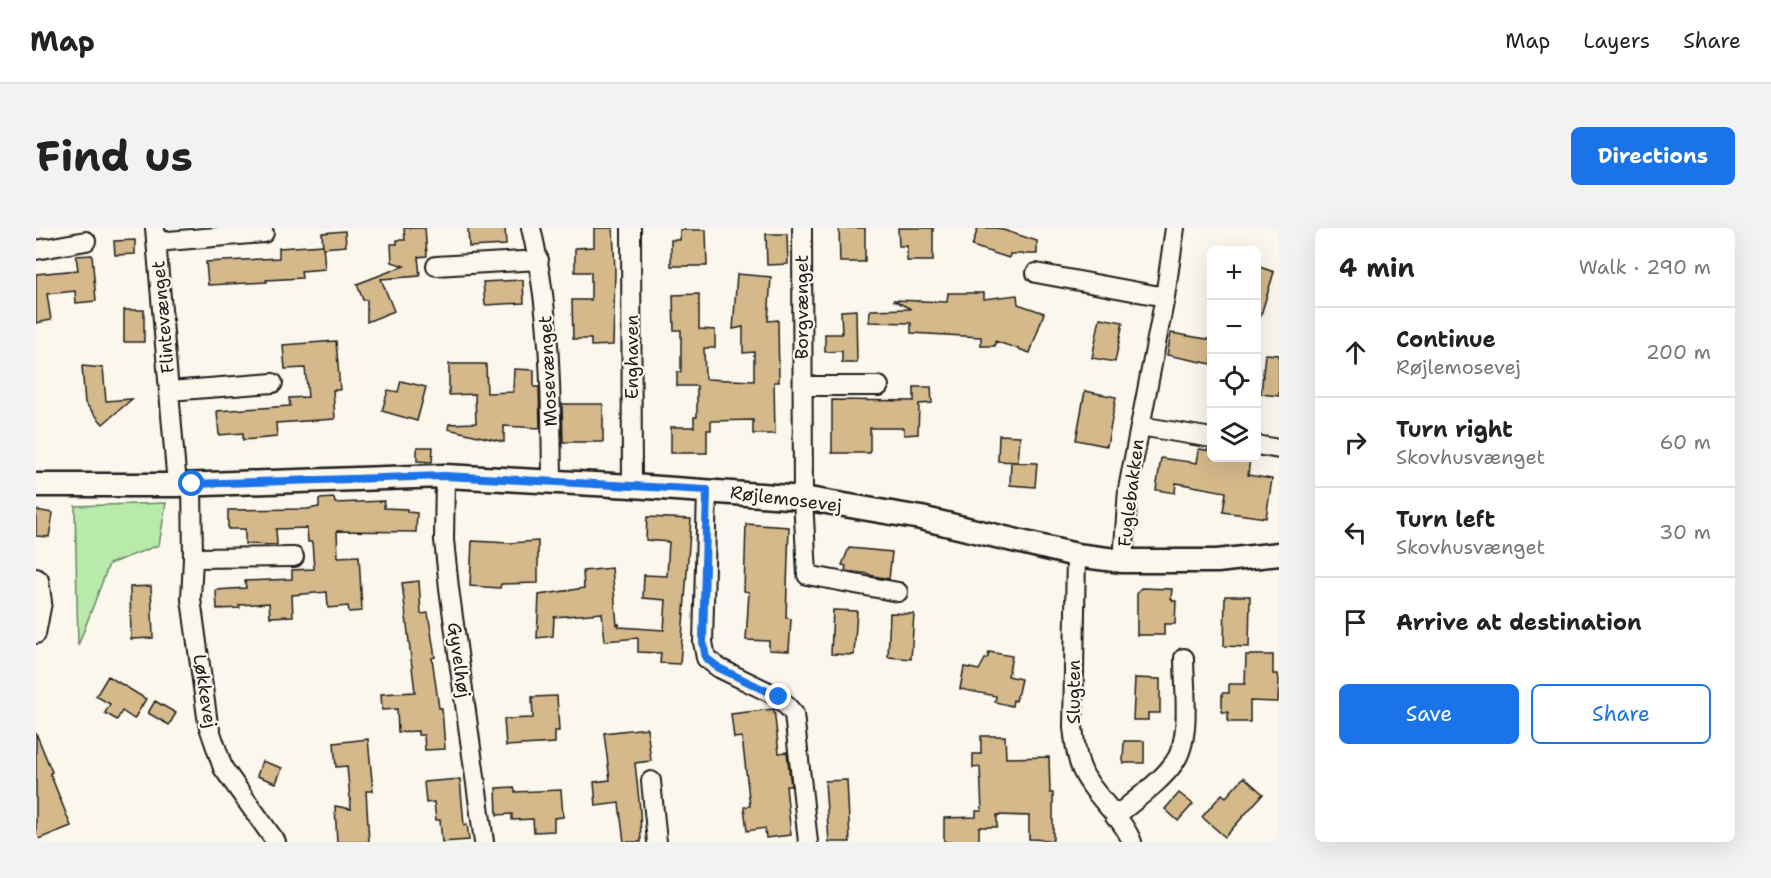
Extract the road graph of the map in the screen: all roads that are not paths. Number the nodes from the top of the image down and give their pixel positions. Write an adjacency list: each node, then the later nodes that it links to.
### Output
1 (531, 228): 9 (street, Mosevænget)
2 (631, 228): 25 (street, Enghaven)
3 (802, 228): 14 (street, Borgvænget)
4 (1175, 228): 12 (street, Fuglebakken)
5 (264, 233): 6 (street, Flintevænget)
6 (156, 235): 16 (street, Flintevænget)
7 (86, 241): 8 (street)
8 (36, 249)
9 (539, 260): 10 (street); 22 (street, Mosevænget)
10 (436, 266)
11 (1036, 273): 12 (street)
12 (1165, 297): 17 (street, Fuglebakken)
13 (273, 382): 16 (street, Flintevænget)
14 (803, 386): 15 (street, Borgvænget); 27 (street, Borgvænget)
15 (879, 386)
16 (169, 391): 24 (street, Flintevænget)
17 (1140, 426): 18 (street, Fuglebakken); 32 (street, Fuglebakken)
18 (1207, 437)
19 (1261, 447): 20 (street)
20 (1279, 449)
21 (445, 476): 22 (street, Røjlemosevej); 24 (street, Røjlemosevej); 40 (street, Gyvelhøj)
22 (552, 482): 25 (street, Røjlemosevej)
23 (36, 484): 24 (street, Røjlemosevej)
24 (184, 485): 31 (street, Løkkevej)
25 (632, 486): 26 (street, Røjlemosevej)
26 (707, 490): 27 (street, Røjlemosevej); 42 (street)
27 (803, 498): 29 (street, Røjlemosevej); 34 (street, Borgvænget)
28 (1279, 554): 32 (street, Røjlemosevej)
29 (1076, 555): 32 (street, Røjlemosevej); 38 (street, Slugten)
30 (294, 557): 31 (street)
31 (193, 558): 39 (street, Løkkevej)
32 (1123, 561)
33 (36, 578): 35 (street)
34 (898, 592)
35 (36, 634)
36 (1184, 658): 38 (street)
37 (651, 781): 41 (street)
38 (1115, 817): 43 (street, Slugten)
39 (276, 842)
40 (484, 842)
41 (657, 842)
42 (808, 842)
43 (1132, 842)

